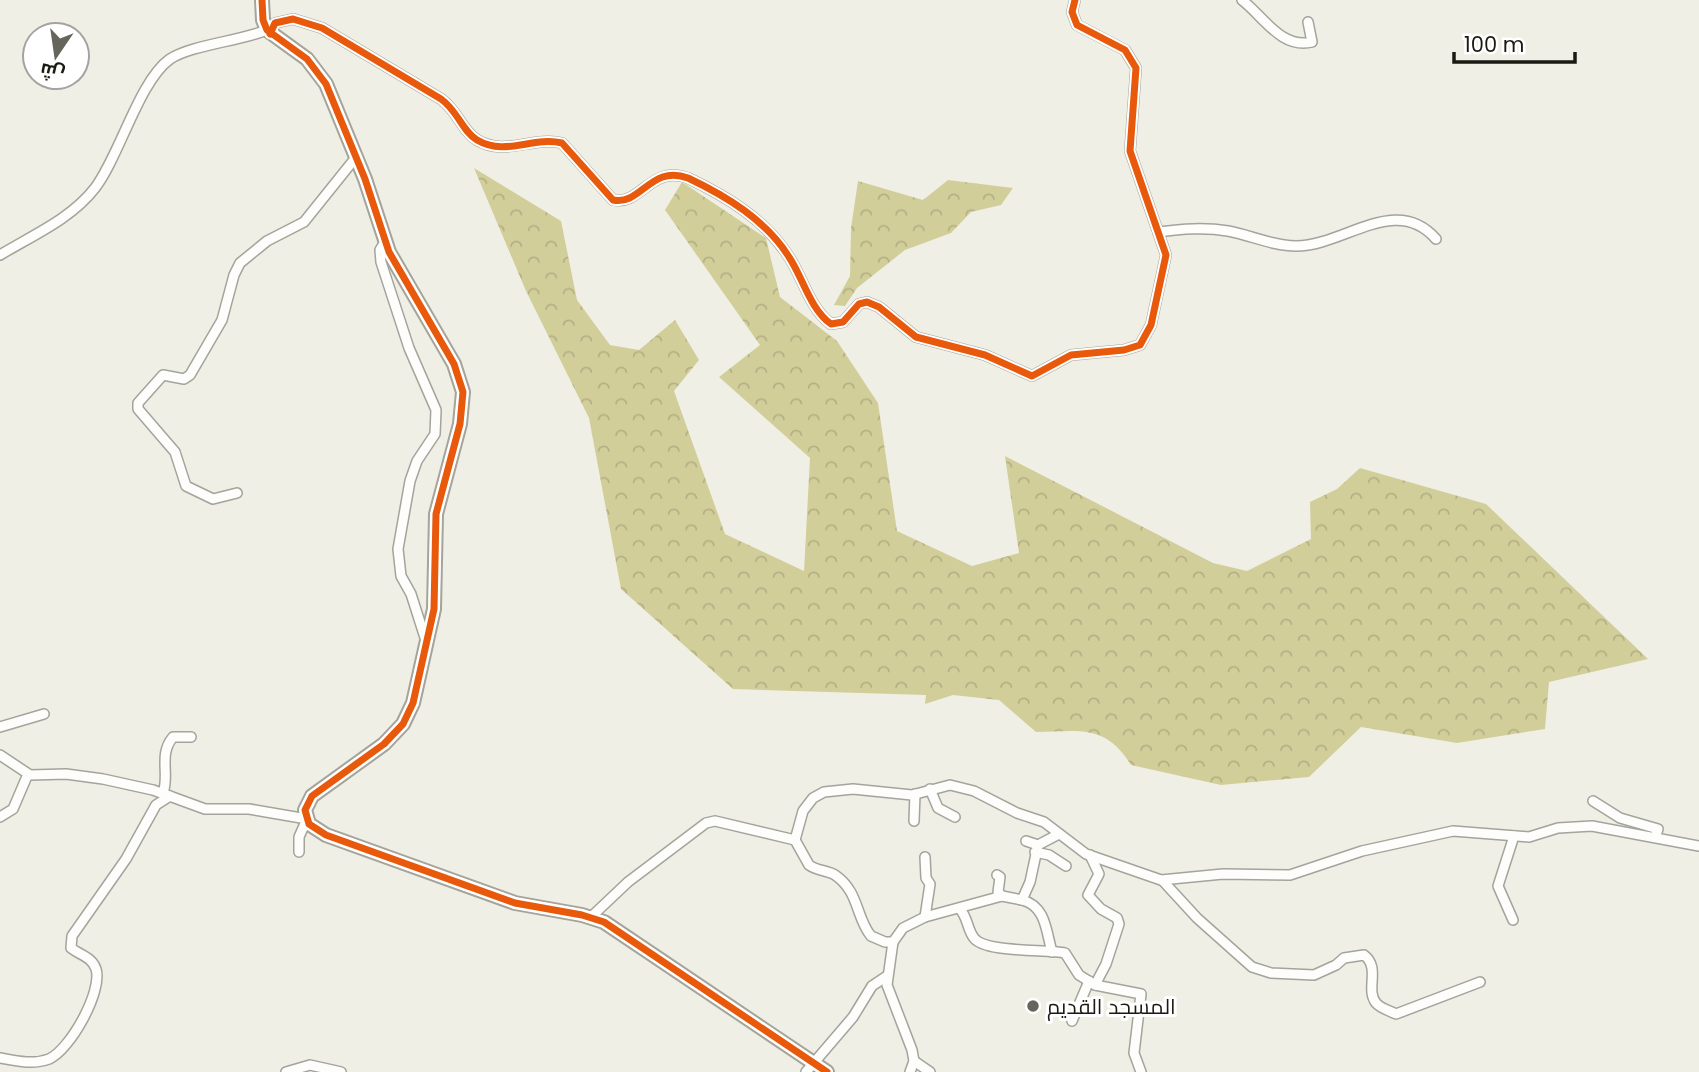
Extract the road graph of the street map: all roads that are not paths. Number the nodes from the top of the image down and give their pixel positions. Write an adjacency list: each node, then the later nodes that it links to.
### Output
1 (262, 0): 5 (street)
2 (1075, 0): 7 (street)
3 (1242, 0): 4 (street)
4 (1307, 22)
5 (269, 32): 6 (street); 7 (street); 10 (street)
6 (357, 156): 9 (street); 11 (street)
7 (1158, 232): 8 (street)
8 (1436, 239)
9 (385, 242): 12 (street); 12 (street)
10 (0, 255)
11 (237, 493)
12 (429, 645): 24 (street)
13 (44, 714): 14 (street)
14 (0, 727)
15 (191, 737): 20 (street)
16 (0, 755): 17 (street)
17 (27, 774): 20 (street); 22 (street)
18 (930, 789): 19 (street); 23 (street); 26 (street)
19 (915, 794): 25 (street); 29 (street)
20 (167, 795): 24 (street); 51 (street)
21 (1592, 801): 27 (street)
22 (0, 817)
23 (955, 817)
24 (307, 819): 33 (street); 42 (street)
25 (914, 821)
26 (1059, 834): 32 (street); 34 (street)
27 (1656, 835): 28 (street); 31 (street)
28 (1514, 836): 38 (street); 44 (street)
29 (795, 840): 42 (street); 45 (street)
30 (1026, 841): 32 (street)
31 (1699, 846)
32 (1036, 849): 36 (street); 40 (street)
33 (299, 852)
34 (1090, 855): 38 (street); 49 (street)
35 (925, 857): 43 (street)
36 (1066, 866)
37 (997, 875): 39 (street)
38 (1161, 880): 48 (street)
39 (1002, 896): 40 (street); 41 (street)
40 (1022, 900): 46 (street)
41 (960, 909): 43 (street); 46 (street)
42 (591, 917): 53 (street)
43 (925, 917): 45 (street)
44 (1513, 920)
45 (893, 942): 47 (street)
46 (1052, 952): 49 (street)
47 (887, 976): 52 (street); 53 (street)
48 (1480, 982)
49 (1092, 983): 50 (street); 59 (street)
50 (1072, 1021)
51 (0, 1058)
52 (914, 1061): 57 (street); 58 (street)
53 (810, 1068): 56 (street)
54 (286, 1072): 55 (street)
55 (341, 1072)
56 (827, 1072)
57 (910, 1072)
58 (930, 1072)
59 (1141, 1072)

